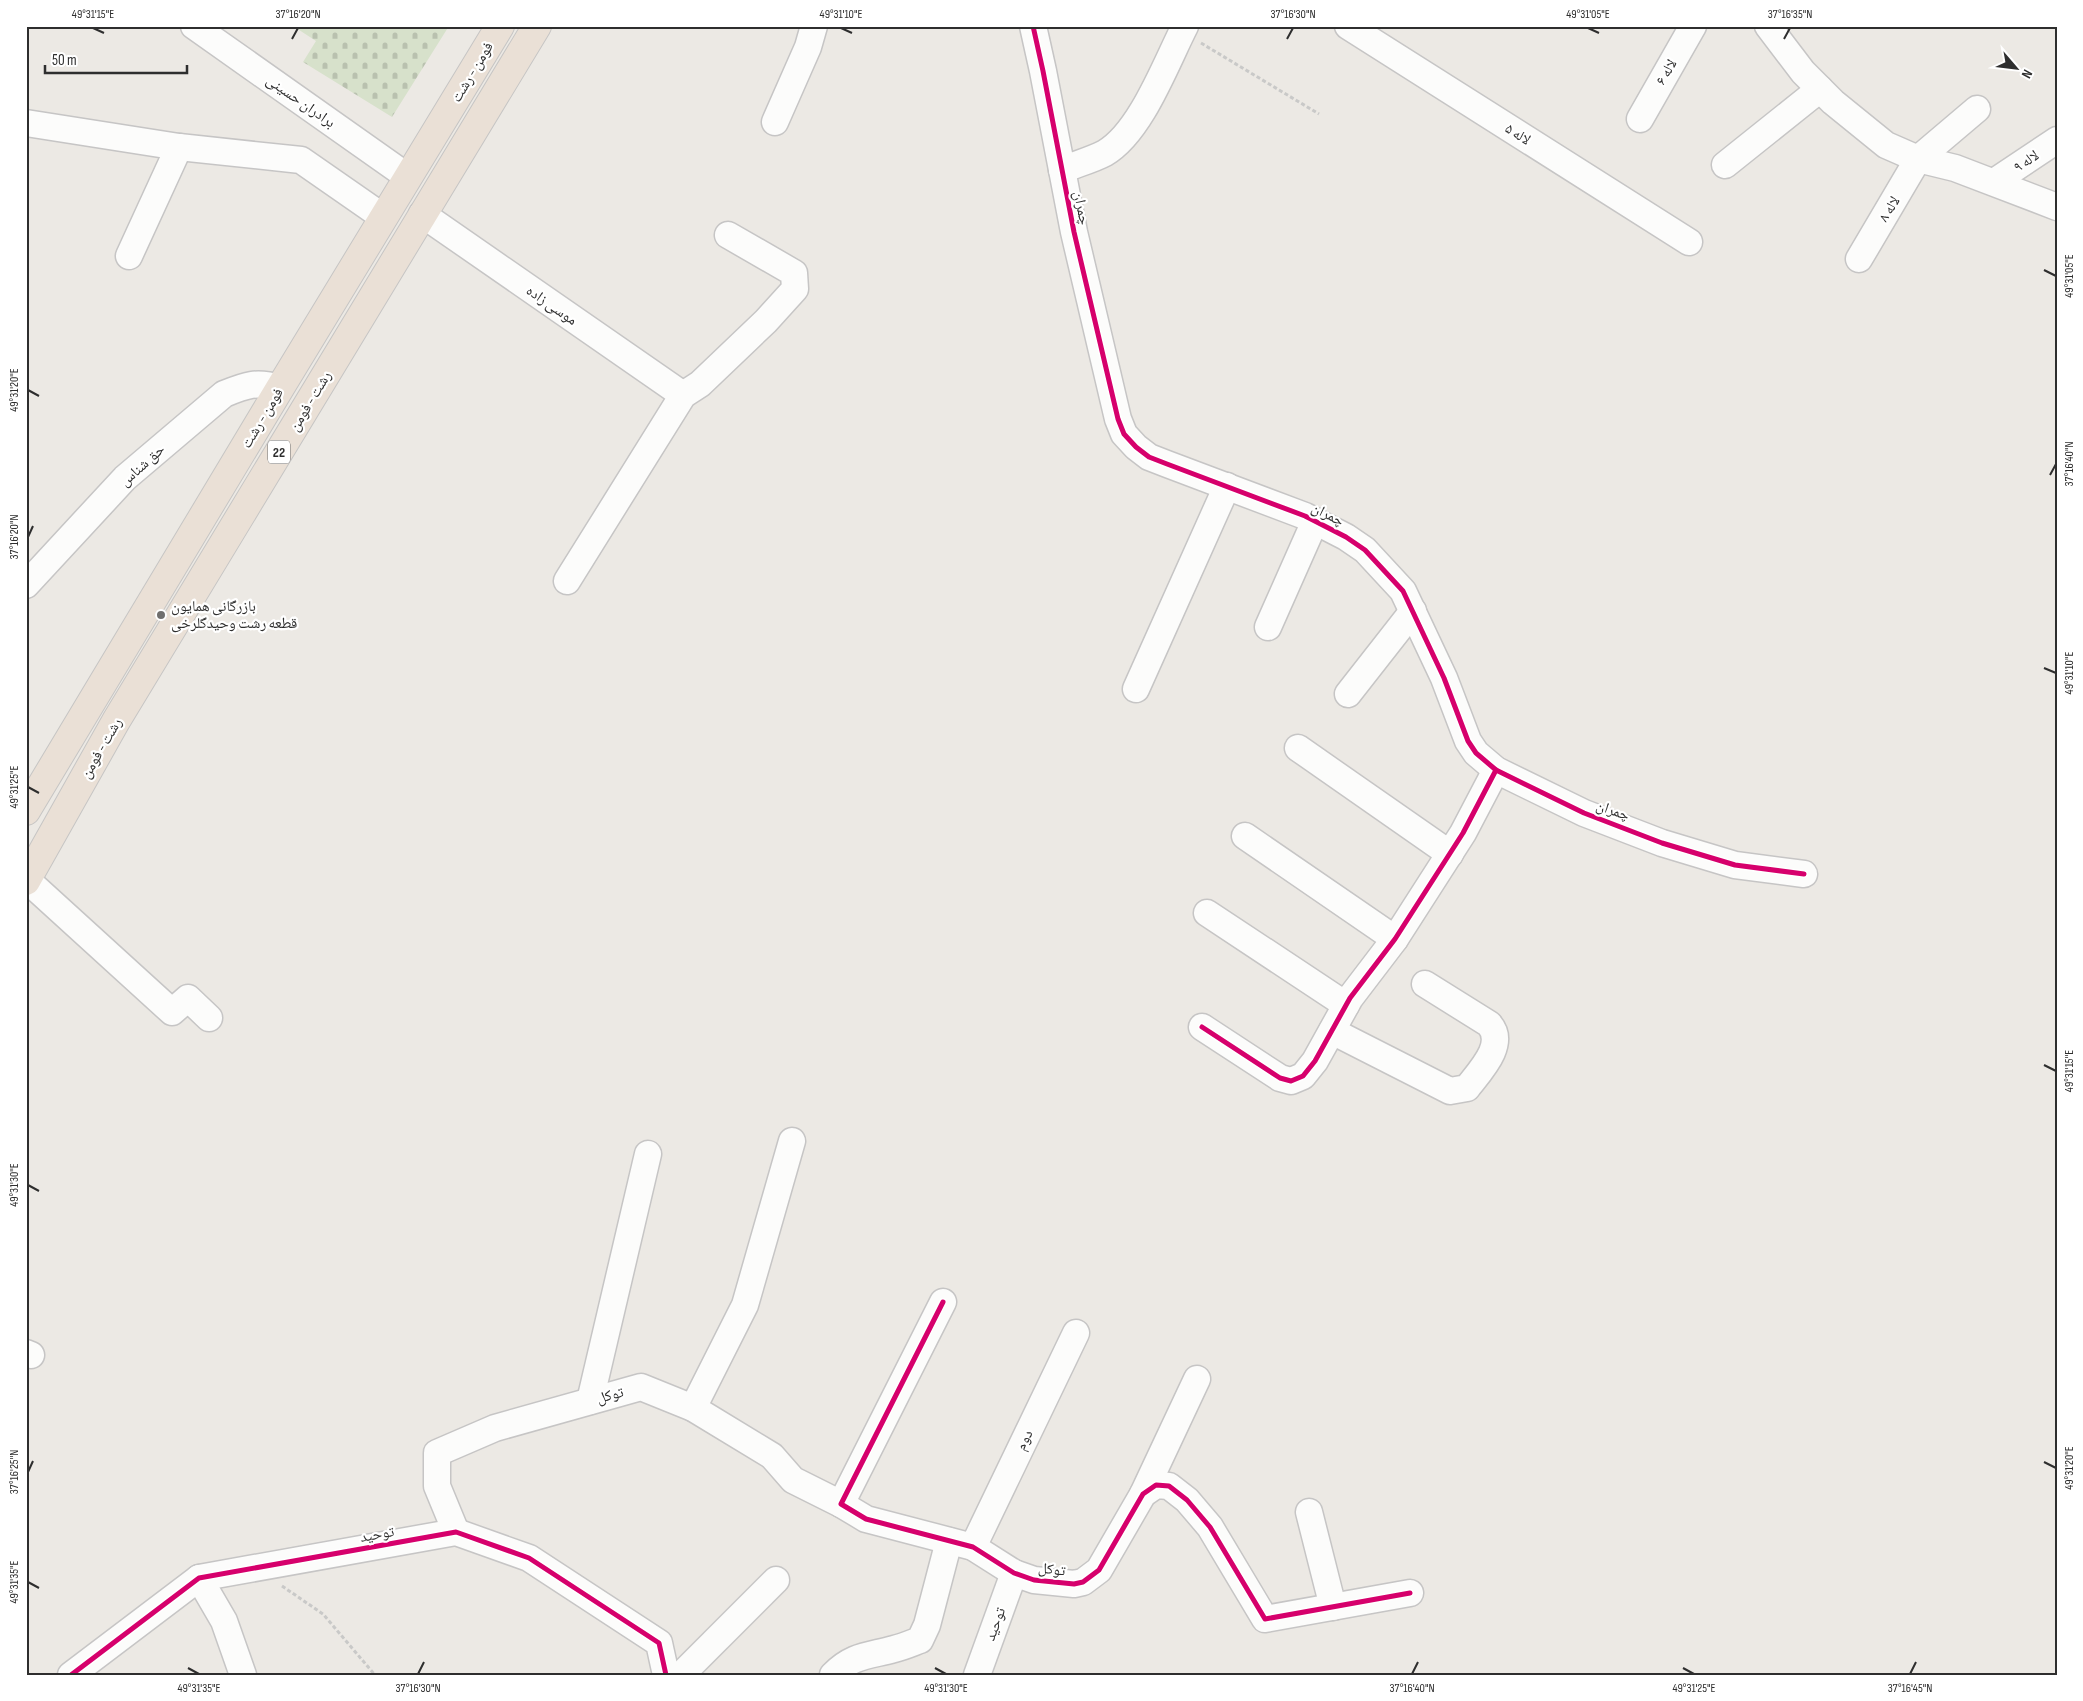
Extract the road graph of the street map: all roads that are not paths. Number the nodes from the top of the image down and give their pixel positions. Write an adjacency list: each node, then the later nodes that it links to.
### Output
1 (194, 26): 10 (street, برادران حسینی)
2 (500, 26): 21 (highway, فومن - رشت / 22)
3 (537, 26): 24 (highway, رشت - فومن / 22)
4 (814, 26): 14 (street)
5 (1348, 26): 27 (street, لاله ۵)
6 (1693, 26): 13 (street, لاله ۶)
7 (1769, 27): 11 (street)
8 (1035, 28): 20 (street, چمران)
9 (1183, 29): 20 (street)
10 (227, 35): 21 (street, برادران حسینی)
11 (1820, 89): 18 (street); 19 (street)
12 (1978, 109): 18 (street, لاله ۸)
13 (1640, 119)
14 (775, 122)
15 (26, 123): 17 (street)
16 (2057, 140): 22 (street, لاله ۹)
17 (178, 148): 25 (street); 28 (street)
18 (1918, 159): 22 (street); 29 (street, لاله ۸)
19 (1725, 165)
20 (1062, 170): 32 (street, چمران)
21 (408, 177): 25 (highway, فومن - رشت / 22)
22 (1994, 182): 23 (street)
23 (2057, 207)
24 (422, 214): 31 (street, موسی زاده); 46 (highway, رشت - فومن / 22)
25 (383, 217): 30 (highway, فومن - رشت / 22)
26 (728, 235): 31 (street)
27 (1689, 242)
28 (129, 256)
29 (1859, 259)
30 (280, 388): 35 (street, حق شناس); 42 (highway, فومن - رشت / 22)
31 (683, 395): 34 (street)
32 (1227, 486): 33 (street, چمران); 38 (street)
33 (1316, 521): 36 (street, چمران); 37 (street)
34 (567, 581)
35 (26, 585)
36 (1413, 612): 39 (street); 41 (street, چمران)
37 (1268, 626)
38 (1136, 689)
39 (1348, 694)
40 (1298, 748): 44 (street)
41 (1496, 770): 44 (street); 45 (street, چمران)
42 (26, 811)
43 (1246, 836): 48 (street)
44 (1450, 854): 48 (street)
45 (1804, 874)
46 (26, 881): 51 (street)
47 (1207, 913): 50 (street)
48 (1395, 939): 50 (street)
49 (1425, 984): 53 (street)
50 (1346, 1005): 53 (street)
51 (209, 1018)
52 (1202, 1027): 53 (street)
53 (1332, 1031)
54 (792, 1141): 60 (street)
55 (648, 1154): 59 (street)
56 (943, 1302): 62 (street)
57 (1076, 1333): 65 (street, دوم)
58 (1197, 1379): 61 (street, توکل)
59 (590, 1401): 60 (street, توکل); 64 (street, توکل)
60 (692, 1408): 62 (street, توکل)
61 (1143, 1494): 66 (street, توکل); 70 (street)
62 (841, 1504): 65 (street, توکل)
63 (1309, 1512): 70 (street)
64 (456, 1532): 67 (street, توحید); 71 (street, توحید)
65 (961, 1544): 66 (street, توکل); 74 (street, دوم)
66 (1014, 1573): 75 (street, توحید)
67 (199, 1578): 72 (street, توحید); 73 (street)
68 (776, 1580): 71 (street)
69 (1410, 1593): 70 (street)
70 (1333, 1607)
71 (684, 1673)
72 (71, 1675)
73 (243, 1675)
74 (833, 1675)
75 (976, 1675)

